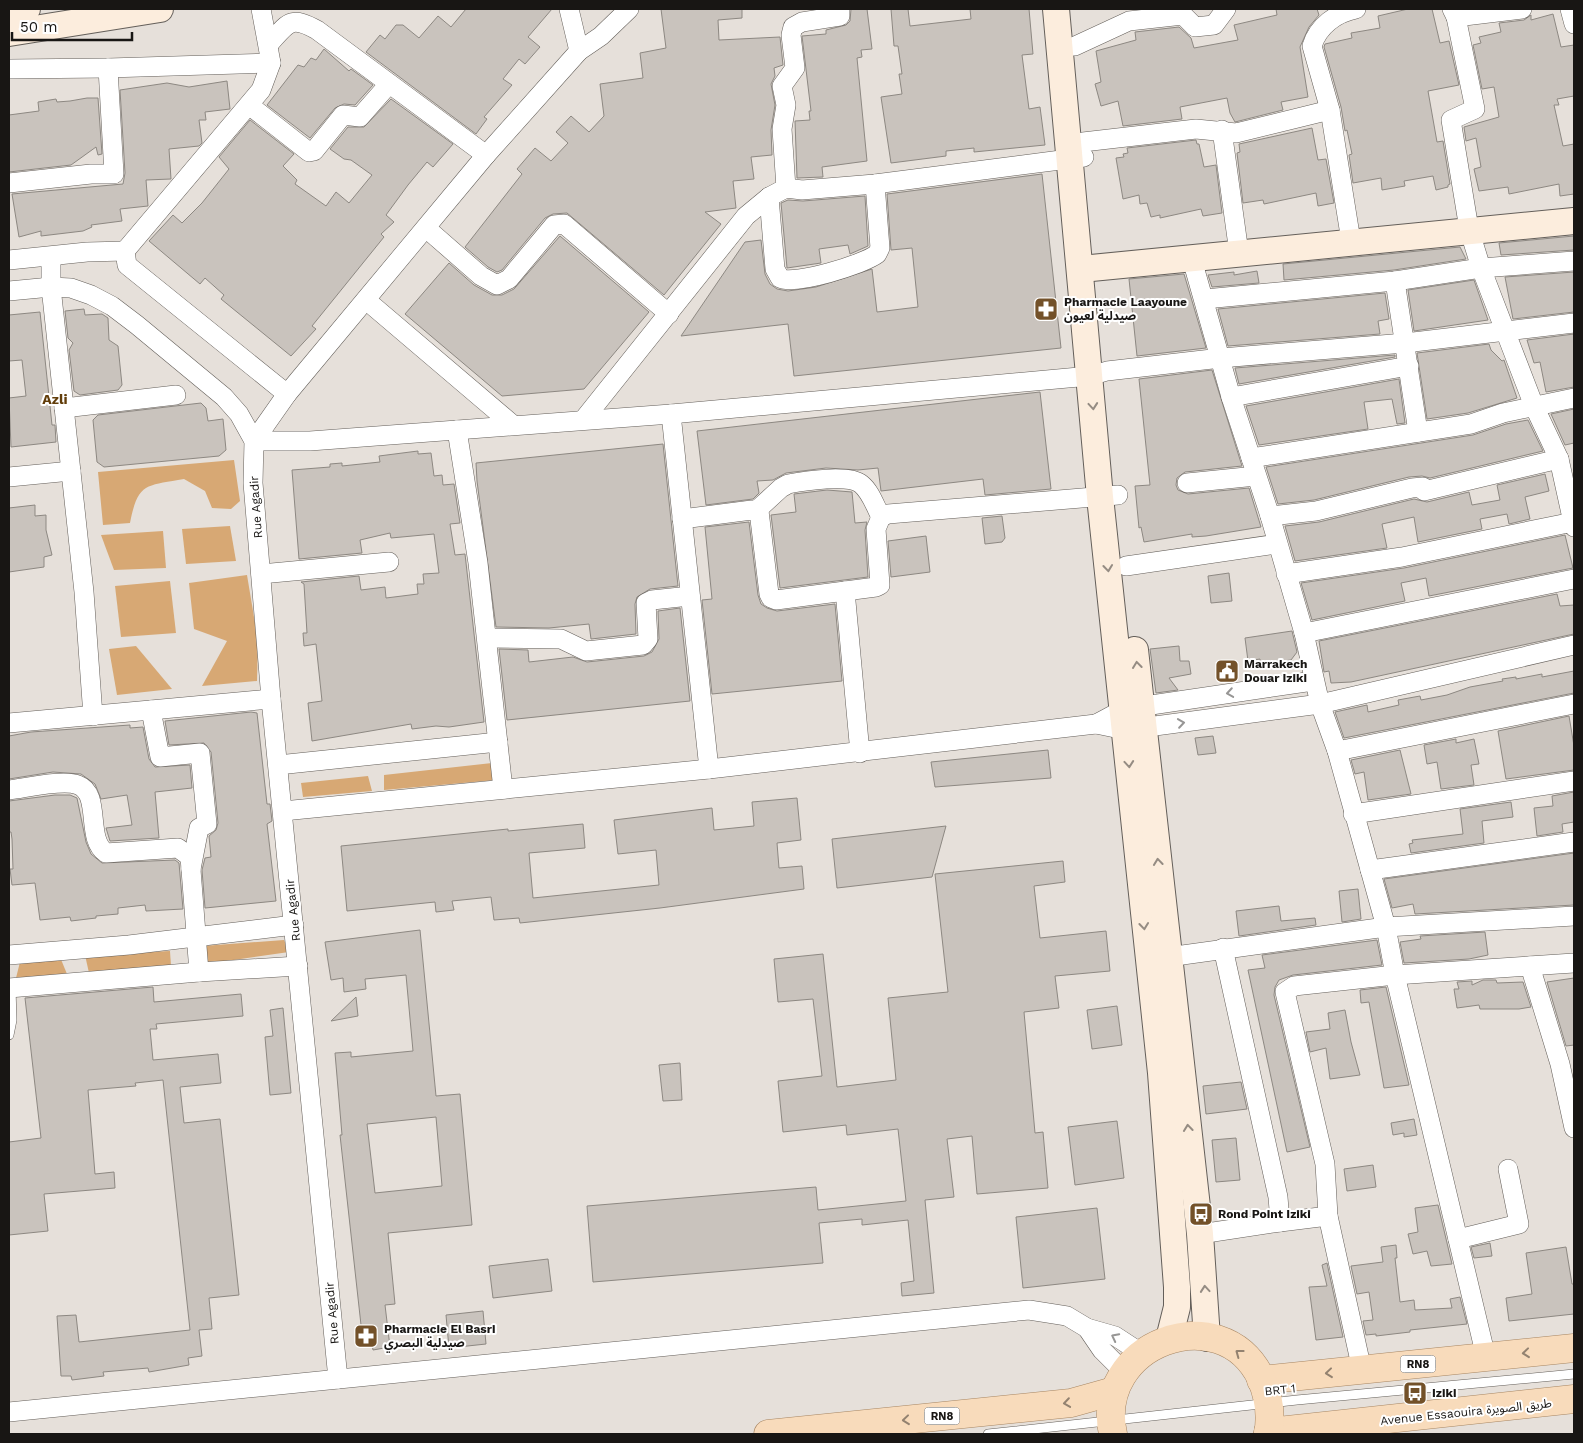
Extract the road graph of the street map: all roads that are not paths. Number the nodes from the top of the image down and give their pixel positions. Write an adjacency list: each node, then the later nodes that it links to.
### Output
1 (27, 9): 13 (street)
2 (160, 9): 16 (street)
3 (261, 9): 17 (street)
4 (569, 9): 19 (street)
5 (629, 9): 19 (street)
6 (840, 9): 31 (street)
7 (1056, 9): 27 (street)
8 (1072, 9): 18 (street)
9 (1226, 9): 18 (street)
10 (1356, 9): 25 (street)
11 (1522, 9): 14 (street)
12 (1570, 9): 15 (street)
13 (9, 12)
14 (1454, 13): 35 (street)
15 (1574, 24)
16 (9, 33)
17 (269, 44): 20 (street); 23 (street)
18 (1075, 46): 27 (street)
19 (579, 51): 28 (street)
20 (271, 64): 22 (street); 24 (street)
21 (9, 68): 22 (street)
22 (108, 68): 29 (street)
23 (389, 84): 24 (street); 28 (street)
24 (249, 105): 37 (street)
25 (1330, 110): 26 (street); 36 (street)
26 (1222, 130): 27 (street); 38 (street)
27 (1078, 153): 30 (street); 43 (street)
28 (486, 155): 34 (street)
29 (9, 184)
30 (875, 184): 31 (street); 32 (street)
31 (786, 188): 32 (street)
32 (769, 197): 50 (street)
33 (1574, 221): 35 (street)
34 (426, 228): 49 (street); 50 (street)
35 (1469, 229): 36 (street); 44 (street)
36 (1351, 241): 38 (street)
37 (125, 251): 40 (street); 57 (street)
38 (1239, 253): 39 (street)
39 (1191, 256): 43 (street); 48 (street)
40 (51, 257): 41 (street); 46 (street)
41 (9, 260)
42 (1574, 261): 44 (street)
43 (1089, 268): 56 (street)
44 (1481, 268): 45 (street); 52 (street)
45 (1395, 282): 48 (street); 53 (street)
46 (51, 287): 47 (street); 62 (street); 68 (street)
47 (9, 291)
48 (1205, 299): 54 (street)
49 (366, 300): 57 (street); 65 (street)
50 (670, 314): 64 (street)
51 (1574, 323): 52 (street)
52 (1506, 332): 53 (street); 61 (street)
53 (1405, 343): 54 (street); 55 (street)
54 (1221, 358): 56 (street); 59 (street)
55 (1409, 366): 59 (street); 67 (street)
56 (1098, 374): 63 (street); 75 (street)
57 (287, 394): 68 (street)
58 (176, 395): 62 (street)
59 (1231, 397): 69 (street)
60 (1574, 398): 61 (street)
61 (1534, 406): 67 (street); 70 (street)
62 (64, 408): 71 (street)
63 (671, 414): 64 (street); 79 (street)
64 (584, 419): 65 (street)
65 (513, 425): 66 (street)
66 (457, 430): 68 (street); 90 (street)
67 (1418, 432): 69 (street)
68 (254, 441): 84 (street, Rue Agadir)
69 (1251, 458): 72 (street)
70 (1559, 459): 77 (street); 80 (street)
71 (70, 471): 73 (street); 97 (street)
72 (1256, 476): 74 (street); 77 (street)
73 (9, 477)
74 (1187, 483)
75 (1109, 496): 78 (street); 83 (street); 98 (street, one-way to 98)
76 (757, 510): 78 (street); 79 (street); 87 (street)
77 (1270, 516): 81 (street)
78 (881, 517): 87 (street)
79 (682, 519): 88 (street)
80 (1574, 525): 85 (street)
81 (1277, 544): 83 (street); 85 (street)
82 (389, 562): 84 (street)
83 (1126, 566): 98 (street, one-way to 83)
84 (261, 574): 93 (street, Rue Agadir)
85 (1286, 574): 89 (street)
86 (1574, 579): 89 (street)
87 (845, 591): 102 (street)
88 (690, 596): 90 (street); 104 (street)
89 (1304, 633): 92 (street)
90 (487, 638): 100 (street)
91 (1574, 645): 94 (street)
92 (1313, 681): 94 (street); 98 (street, one-way to 98)
93 (271, 699): 96 (street); 103 (street, Rue Agadir)
94 (1320, 704): 98 (street, one-way to 94); 101 (street)
95 (1574, 704): 101 (street)
96 (151, 710): 97 (street); 111 (street)
97 (93, 716): 99 (street)
98 (1134, 718): 102 (street); 119 (street, one-way to 98); 137 (street, one-way to 137)
99 (9, 723)
100 (498, 742): 103 (street); 106 (street)
101 (1337, 751): 109 (street)
102 (860, 753): 104 (street)
103 (278, 766): 108 (street, Rue Agadir)
104 (709, 769): 106 (street)
105 (1574, 781): 109 (street)
106 (504, 789): 108 (street)
107 (9, 790): 111 (street)
108 (283, 811): 114 (street, Rue Agadir)
109 (1354, 814): 112 (street)
110 (1574, 842): 112 (street)
111 (191, 869): 116 (street)
112 (1370, 870): 115 (street)
113 (1574, 916): 115 (street)
114 (294, 925): 116 (street); 122 (street, Rue Agadir)
115 (1386, 927): 117 (street); 125 (street)
116 (196, 936): 118 (street); 124 (street)
117 (1223, 948): 119 (street); 132 (street)
118 (9, 955)
119 (1168, 957): 133 (street, one-way to 119)
120 (9, 962): 126 (street)
121 (1574, 963): 123 (street)
122 (298, 966): 124 (street); 143 (street, Rue Agadir)
123 (1530, 966): 125 (street); 128 (street)
124 (199, 972): 126 (street)
125 (1395, 975): 131 (street); 134 (street)
126 (10, 988): 127 (lane)
127 (9, 1035)
128 (1567, 1061): 129 (street)
129 (1574, 1128)
130 (1508, 1169): 134 (street)
131 (1328, 1216): 132 (street); 140 (street)
132 (1280, 1222): 133 (street)
133 (1200, 1234): 136 (street, one-way to 133)
134 (1458, 1239): 139 (street)
135 (1087, 1328): 141 (street); 141 (street, one-way to 135); 143 (street)
136 (1207, 1338): 137 (main road, RN8); 144 (main road, RN8, one-way to 136)
137 (1169, 1339): 141 (main road, RN8)
138 (1574, 1348): 139 (main road, RN8, one-way to 139)
139 (1486, 1357): 140 (main road, RN8)
140 (1362, 1370): 144 (main road, RN8, one-way to 144)
141 (1126, 1372): 147 (main road); 149 (main road, RN8, one-way to 149)
142 (1574, 1374): 144 (lane, BRT 1)
143 (338, 1379): 146 (street)
144 (1265, 1392): 147 (lane, BRT 1); 148 (main road)
145 (1574, 1399): 148 (main road, Avenue Essaouira طريق الصويرة)
146 (9, 1412)
147 (1112, 1428): 150 (lane, BRT 1)
148 (1268, 1433)
149 (768, 1434)
150 (988, 1434)

